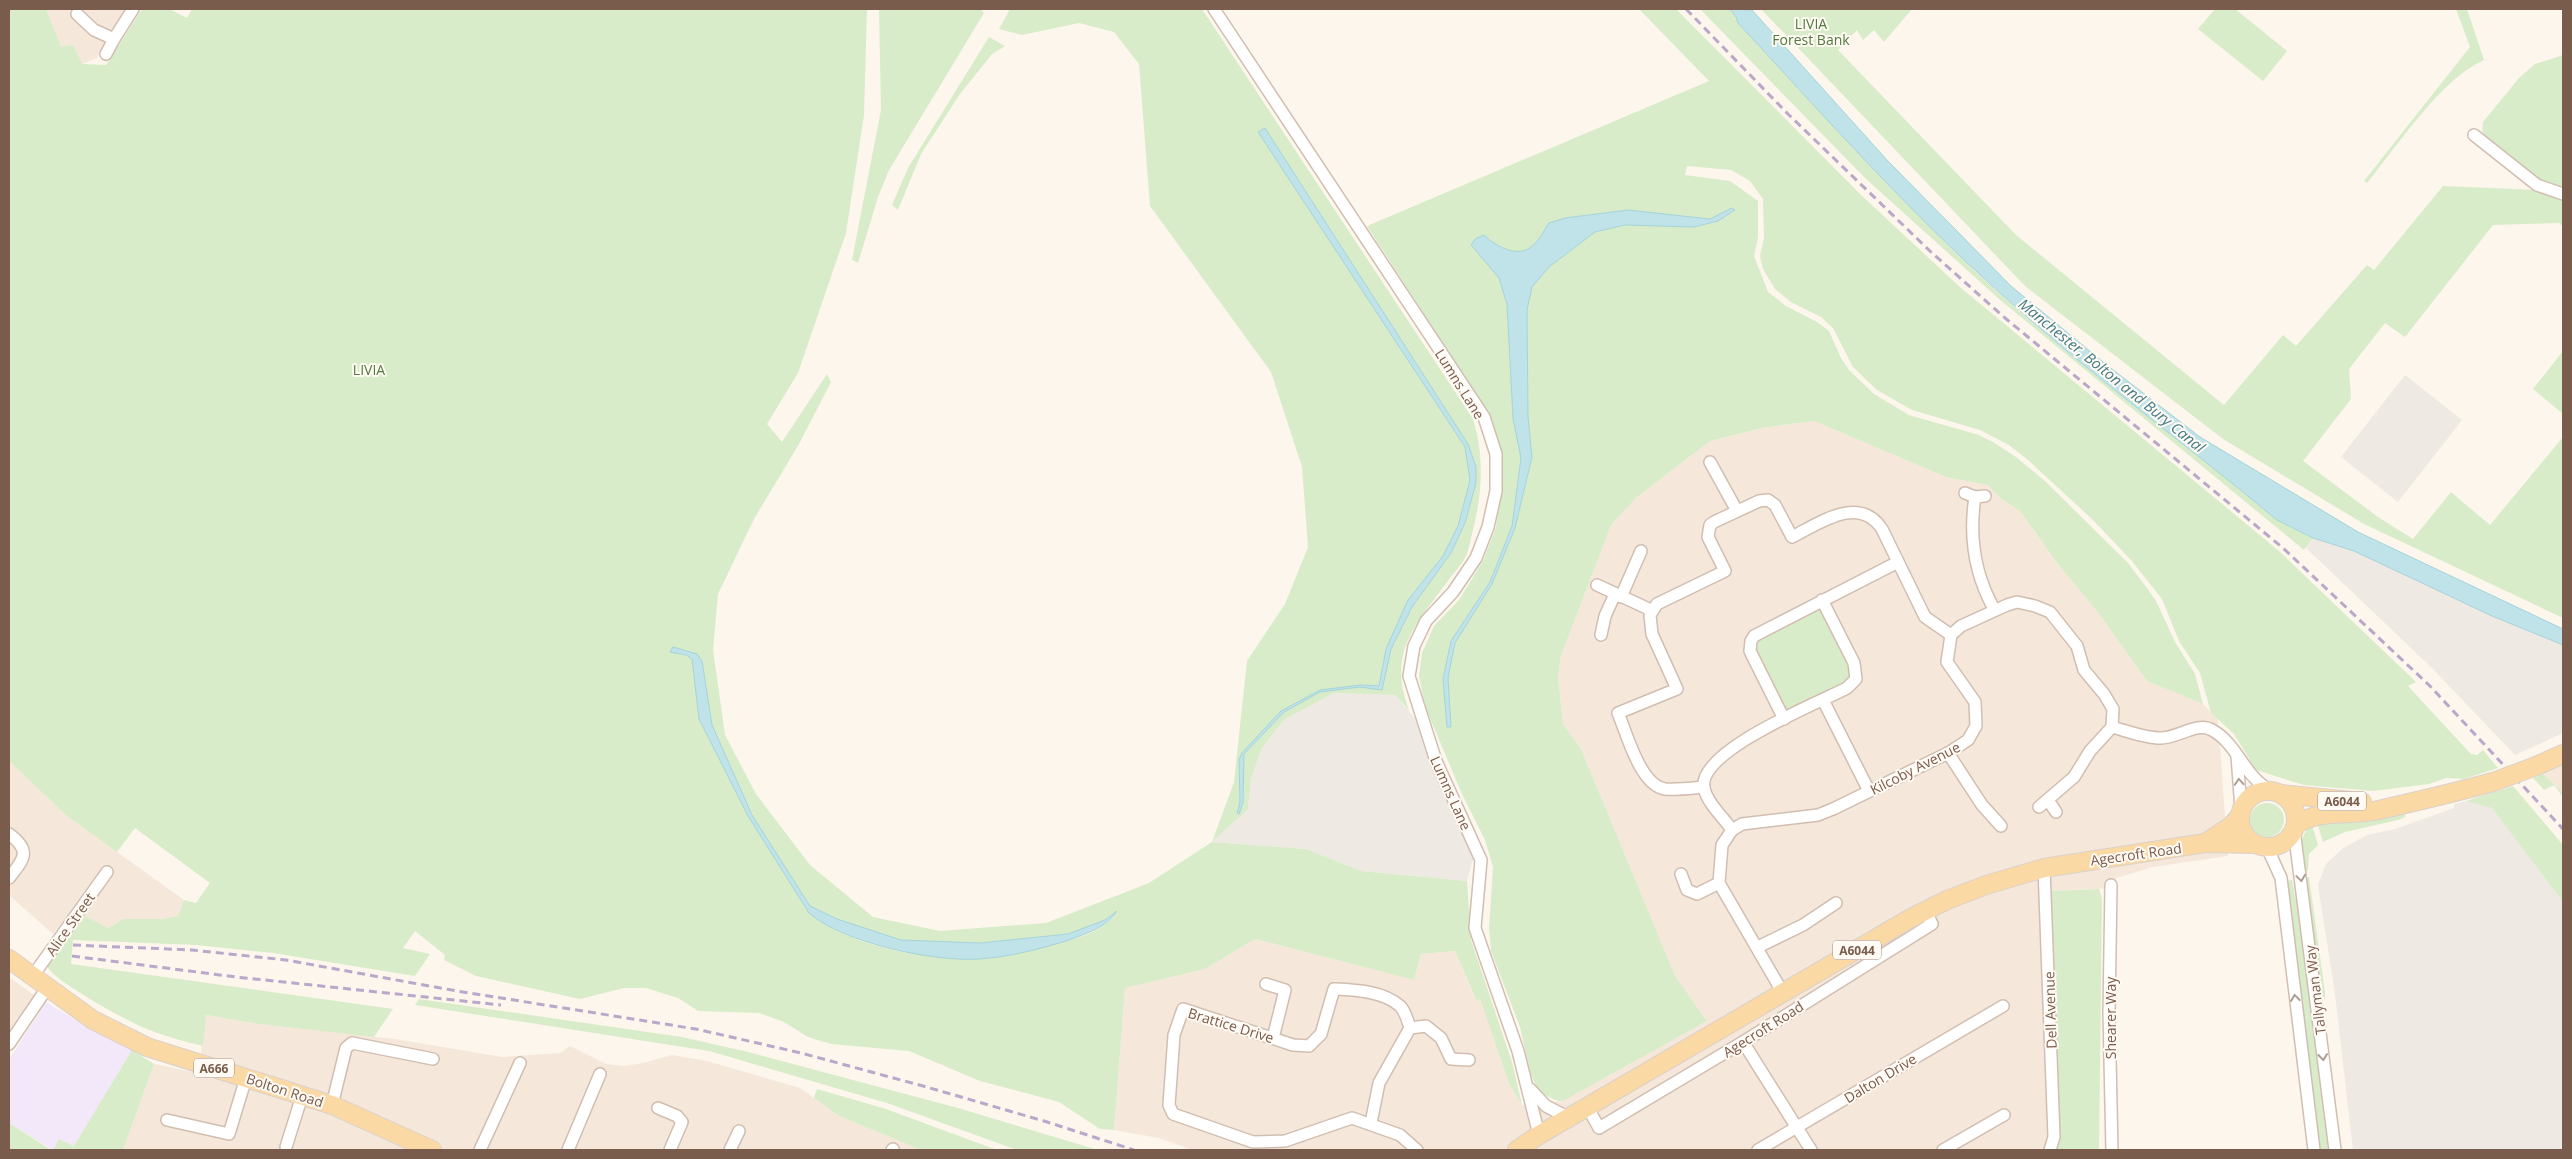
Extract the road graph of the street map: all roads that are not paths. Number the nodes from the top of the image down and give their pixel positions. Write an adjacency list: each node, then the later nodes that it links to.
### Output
1 (133, 9): 4 (street)
2 (1214, 9): 62 (street, Lumns Lane)
3 (77, 14): 4 (street)
4 (114, 39): 5 (street)
5 (106, 54)
6 (2474, 135): 7 (street)
7 (2563, 194)
8 (1710, 462): 10 (street)
9 (1975, 495): 16 (street)
10 (1737, 511): 12 (street); 17 (street)
11 (1641, 551): 14 (street)
12 (1898, 562): 15 (street); 18 (street)
13 (1597, 585): 14 (street)
14 (1618, 596): 17 (street); 19 (street)
15 (1822, 600): 20 (street); 21 (street)
16 (1994, 609): 18 (street); 22 (street)
17 (1652, 610): 26 (street)
18 (1951, 635): 23 (street, Kilcoby Avenue)
19 (1601, 636)
20 (1823, 700): 21 (street); 27 (street)
21 (1784, 719): 26 (street)
22 (2112, 727): 25 (street); 30 (street)
23 (1948, 753): 27 (street, Kilcoby Avenue); 32 (street)
24 (2563, 754): 29 (main road, A6044, bridge)
25 (2237, 755): 28 (street); 31 (street, one-way to 25)
26 (1704, 787): 34 (street)
27 (1869, 791): 34 (street, Kilcoby Avenue)
28 (2276, 792): 29 (main road, A6044); 31 (main road); 33 (main road)
29 (2403, 804): 33 (main road, A6044)
30 (2056, 812)
31 (2241, 812): 36 (main road, Agecroft Road / A6044); 37 (main road)
32 (2001, 827)
33 (2295, 827): 37 (main road); 88 (street, Tallyman Way, one-way to 88)
34 (1732, 830): 42 (street)
35 (9, 834): 41 (street)
36 (2205, 843): 37 (main road, Agecroft Road / A6044); 38 (main road, Agecroft Road / A6044)
37 (2261, 846): 87 (street, Tallyman Way, one-way to 37)
38 (2044, 868): 45 (main road, Agecroft Road / A6044); 85 (street, Dell Avenue)
39 (107, 872): 48 (street, Alice Street)
40 (1681, 874): 42 (street)
41 (9, 878)
42 (1720, 883): 46 (street)
43 (2111, 886): 86 (street, Shearer Way)
44 (1836, 903): 46 (street)
45 (1925, 910): 51 (main road, Agecroft Road / A6044); 55 (street, Agecroft Road)
46 (1758, 947): 51 (street)
47 (9, 959): 48 (main road, Bolton Road / A666)
48 (32, 977): 50 (main road, Bolton Road / A666)
49 (1266, 984): 54 (street)
50 (46, 988): 56 (street); 61 (main road, Bolton Road / A666)
51 (1783, 993): 66 (main road, Agecroft Road / A6044)
52 (2003, 1006): 71 (street, Dalton Drive)
53 (1410, 1028): 54 (street, Brattice Drive); 58 (street); 70 (street)
54 (1273, 1038): 70 (street, Brattice Drive)
55 (1743, 1042): 66 (street, Agecroft Road); 71 (street)
56 (9, 1044)
57 (433, 1059): 64 (street)
58 (1469, 1060)
59 (520, 1063): 76 (street)
60 (600, 1074): 77 (street)
61 (246, 1078): 63 (main road, Bolton Road / A666); 69 (street)
62 (1528, 1085): 68 (street); 73 (street, Lumns Lane)
63 (302, 1096): 64 (main road, Bolton Road / A666); 74 (street)
64 (332, 1105): 75 (main road, Bolton Road / A666)
65 (658, 1108): 78 (street)
66 (1588, 1108): 68 (main road, Agecroft Road / A6044)
67 (2004, 1115): 84 (street)
68 (1569, 1118): 73 (main road, Agecroft Road / A6044)
69 (167, 1120)
70 (1370, 1122): 80 (street, Brattice Drive)
71 (1796, 1128): 82 (street, Dalton Drive); 83 (street)
72 (739, 1131): 79 (street)
73 (1539, 1135): 81 (main road, Agecroft Road / A6044)
74 (286, 1147)
75 (432, 1150)
76 (480, 1150)
77 (568, 1150)
78 (670, 1150)
79 (730, 1150)
80 (1417, 1150)
81 (1517, 1150)
82 (1758, 1150)
83 (1811, 1150)
84 (1943, 1150)
85 (2050, 1150)
86 (2112, 1150)
87 (2314, 1150)
88 (2335, 1150)

